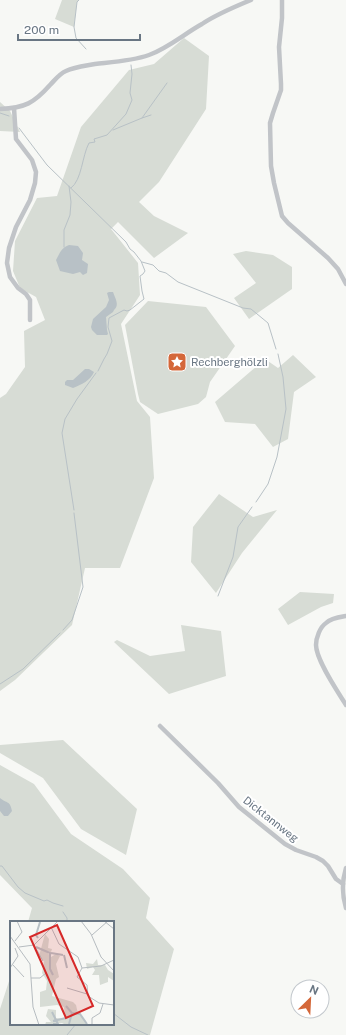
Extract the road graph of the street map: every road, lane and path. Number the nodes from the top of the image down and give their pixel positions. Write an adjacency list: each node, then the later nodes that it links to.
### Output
1 (251, 0): 3 (street)
2 (282, 0): 5 (street)
3 (14, 108): 4 (street); 6 (street)
4 (0, 109)
5 (346, 284)
6 (30, 320)
7 (346, 616): 8 (street)
8 (346, 705)
9 (160, 726): 11 (street, Dicktannweg)
10 (346, 868): 11 (street)
11 (343, 884): 12 (street)
12 (346, 908)

